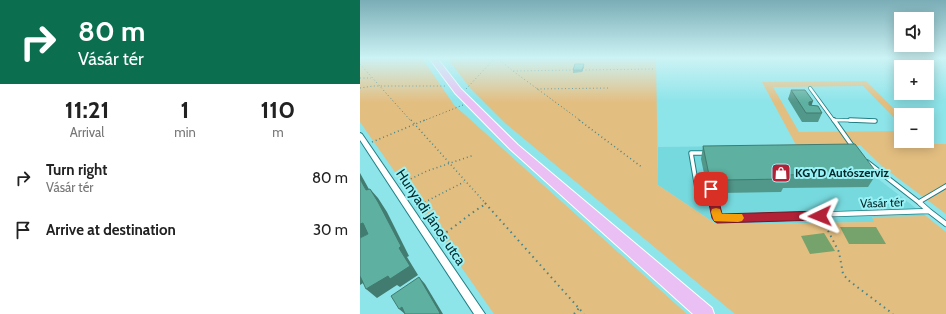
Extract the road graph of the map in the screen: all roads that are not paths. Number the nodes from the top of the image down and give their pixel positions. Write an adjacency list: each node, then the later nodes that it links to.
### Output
1 (444, 73): 20 (main road)
2 (810, 88): 4 (lane)
3 (809, 96): 4 (lane)
4 (816, 96): 6 (lane)
5 (822, 113): 6 (lane)
6 (828, 113): 7 (lane)
7 (834, 120): 8 (lane); 10 (lane)
8 (875, 121)
9 (360, 135): 19 (street, Hunyadi János utca)
10 (857, 152)
11 (715, 153): 15 (lane)
12 (864, 160): 16 (lane, Vásár tér)
13 (946, 186): 16 (lane, Vásár tér)
14 (711, 189): 15 (lane, Vásár tér)
15 (712, 194): 17 (lane, Vásár tér)
16 (919, 202): 17 (lane, Vásár tér)
17 (928, 211): 18 (lane, Vásár tér)
18 (946, 224)
19 (480, 314)
20 (706, 314)

